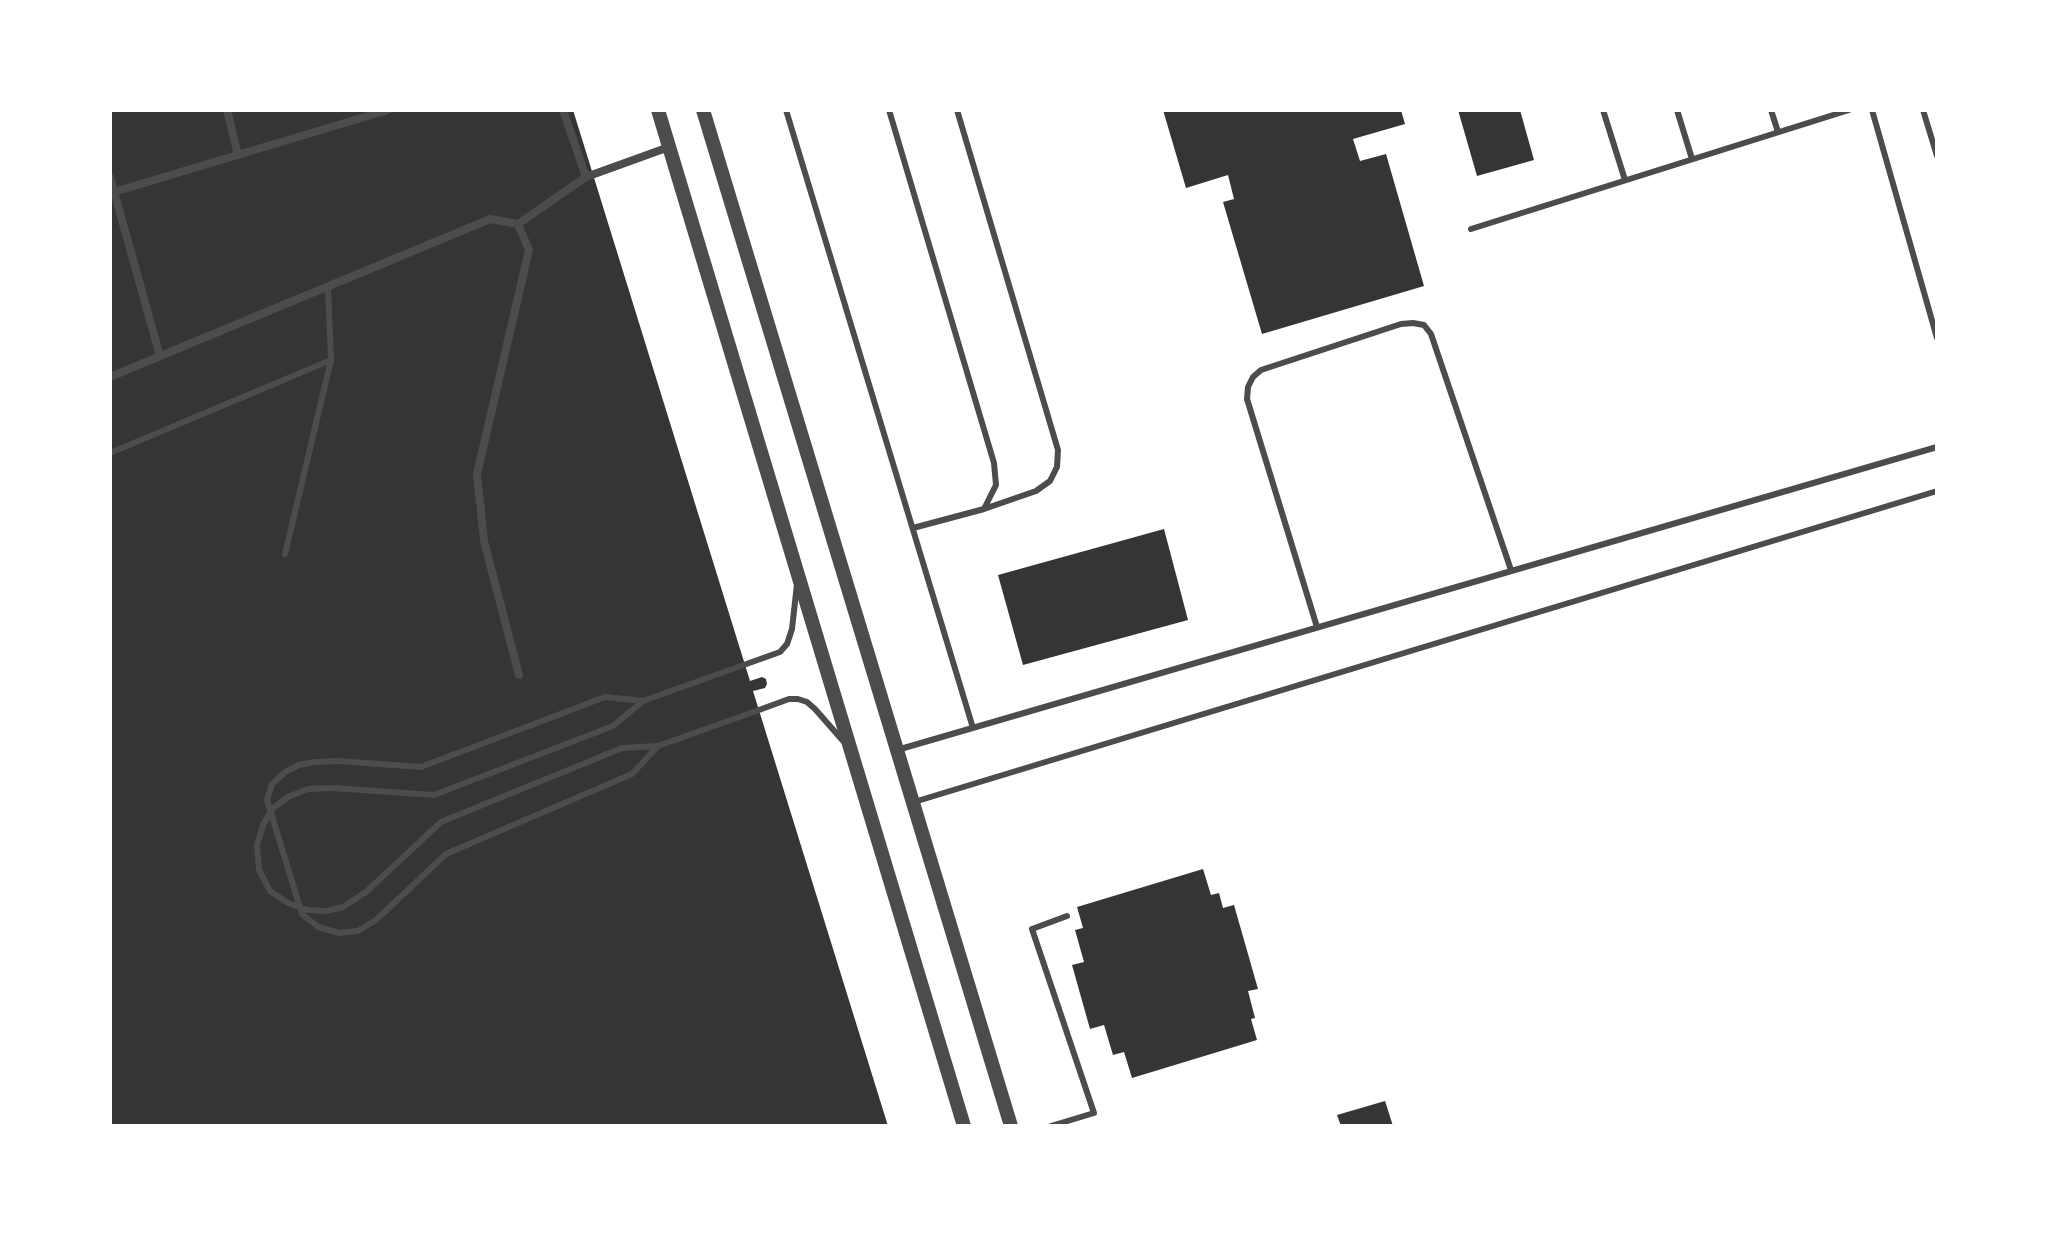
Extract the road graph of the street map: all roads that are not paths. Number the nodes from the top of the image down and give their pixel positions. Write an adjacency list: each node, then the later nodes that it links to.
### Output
1 (227, 110): 17 (street)
2 (388, 110): 17 (street)
3 (563, 110): 21 (street)
4 (658, 110): 16 (street)
5 (703, 110): 45 (street)
6 (786, 110): 35 (lane)
7 (889, 110): 34 (lane)
8 (957, 110): 34 (lane)
9 (1603, 110): 22 (lane)
10 (1677, 110): 19 (lane)
11 (1771, 110): 15 (lane)
12 (1849, 110): 15 (lane)
13 (1872, 110): 27 (lane)
14 (1923, 110): 18 (lane)
15 (1778, 132): 19 (lane)
16 (669, 147): 21 (street); 38 (street)
17 (238, 155): 23 (street)
18 (1937, 156)
19 (1692, 159): 22 (lane)
20 (110, 177): 23 (street)
21 (586, 177): 24 (street)
22 (1625, 180): 25 (lane)
23 (114, 192): 28 (street)
24 (518, 224): 26 (street); 40 (street)
25 (1471, 229)
26 (328, 286): 28 (street); 29 (lane)
27 (1937, 338)
28 (160, 356): 30 (street)
29 (331, 360): 32 (lane); 36 (lane)
30 (110, 377)
31 (1937, 447): 37 (lane)
32 (110, 453)
33 (1937, 491): 46 (lane)
34 (984, 509): 35 (lane)
35 (913, 528): 42 (lane)
36 (285, 554)
37 (1511, 570): 39 (lane); 39 (lane)
38 (798, 572): 41 (lane); 44 (street)
39 (1317, 627): 42 (lane)
40 (519, 675)
41 (643, 701): 43 (lane); 43 (lane)
42 (973, 728): 45 (lane)
43 (658, 746): 44 (lane)
44 (850, 749): 48 (street)
45 (897, 750): 46 (street)
46 (914, 802): 49 (street)
47 (1067, 916): 50 (lane)
48 (964, 1126)
49 (1011, 1126)
50 (1051, 1126)

